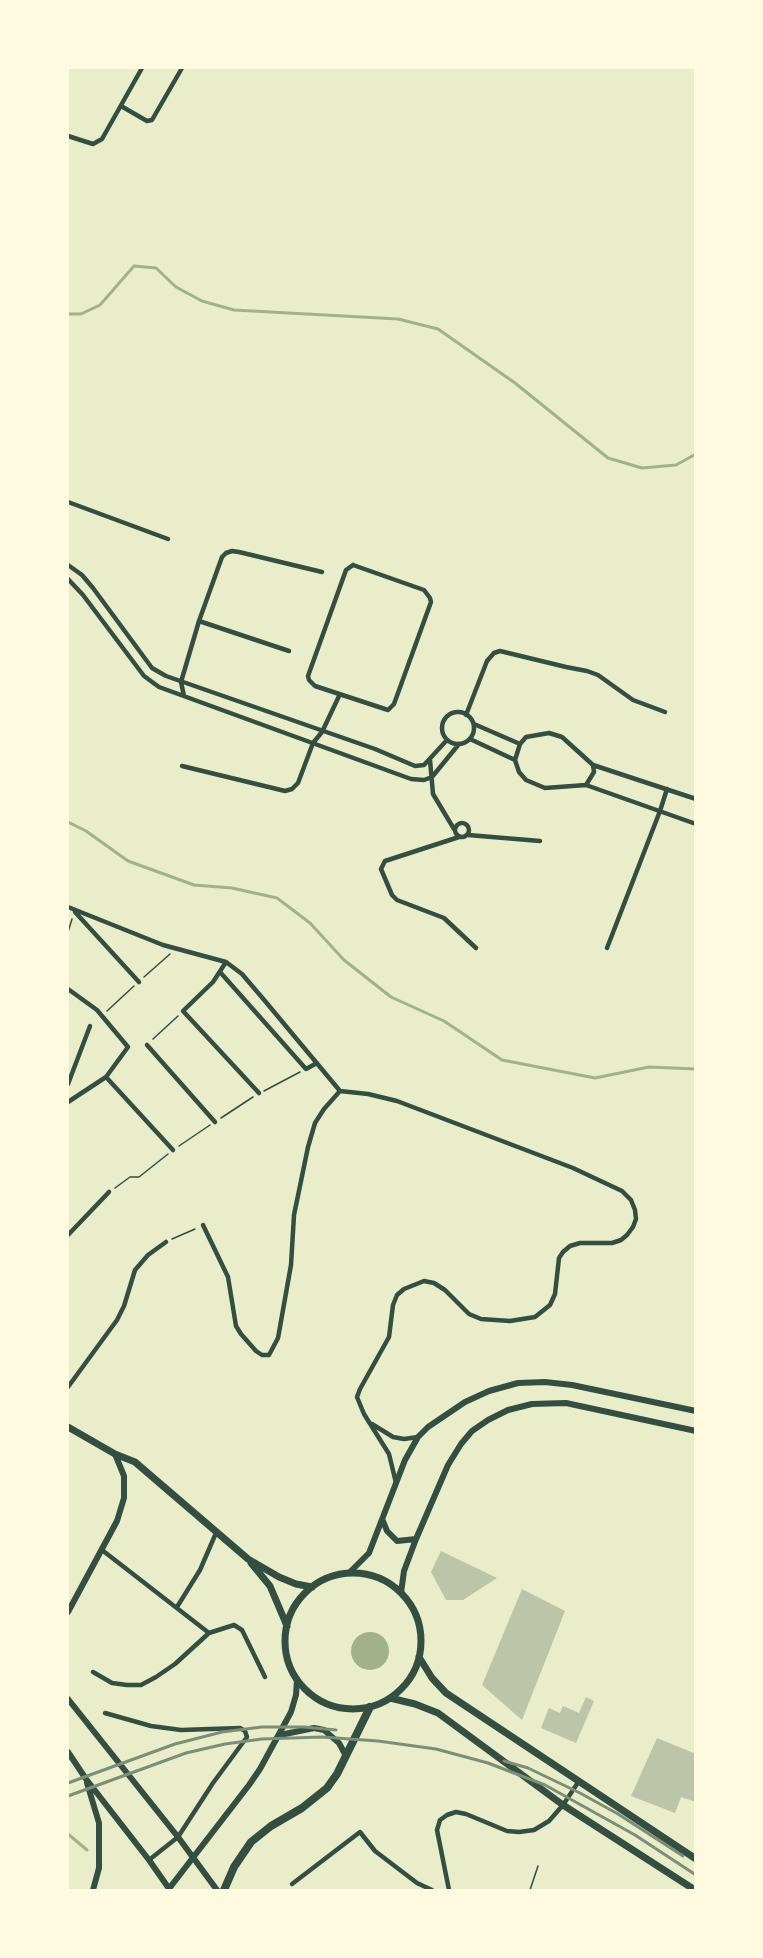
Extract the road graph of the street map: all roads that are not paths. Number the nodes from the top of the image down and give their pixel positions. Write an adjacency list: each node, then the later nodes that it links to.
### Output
1 (142, 68): 3 (street)
2 (182, 68): 3 (street)
3 (121, 106): 4 (street)
4 (68, 136)
5 (68, 502): 6 (street)
6 (168, 539)
7 (68, 565): 12 (street)
8 (322, 572): 10 (street)
9 (68, 579): 14 (street)
10 (199, 621): 11 (street); 12 (street)
11 (289, 651)
12 (181, 682): 14 (street); 18 (street)
13 (340, 694): 13 (street); 18 (street)
14 (184, 696): 21 (street)
15 (665, 712): 16 (street)
16 (466, 715): 17 (street); 20 (street)
17 (474, 724): 19 (street); 23 (street)
18 (322, 732): 21 (street); 24 (street)
19 (470, 739): 22 (street); 25 (street)
20 (447, 740): 22 (street); 24 (street)
21 (313, 743): 27 (street); 28 (street)
22 (459, 744): 28 (street)
23 (520, 744): 25 (street); 26 (street)
24 (430, 760): 28 (street)
25 (515, 760): 29 (street)
26 (593, 765): 29 (street); 30 (street)
27 (182, 766)
28 (432, 777): 35 (street)
29 (586, 785): 33 (street)
30 (666, 789): 32 (street); 33 (street)
31 (696, 789): 32 (street)
32 (694, 798)
33 (660, 811): 34 (street); 41 (street)
34 (696, 824)
35 (454, 829): 36 (street); 37 (street)
36 (468, 835): 37 (street); 38 (street)
37 (459, 837): 40 (street)
38 (540, 841)
39 (72, 909): 42 (street); 44 (street)
40 (476, 948)
41 (607, 948)
42 (226, 962): 43 (street); 48 (street)
43 (220, 972): 48 (street); 52 (street)
44 (139, 982)
45 (68, 989): 49 (street)
46 (90, 1026): 50 (street)
47 (147, 1045): 54 (street)
48 (317, 1063): 51 (street)
49 (106, 1077): 53 (street); 55 (street)
50 (68, 1084)
51 (340, 1091): 57 (street); 62 (street)
52 (259, 1094)
53 (68, 1102)
54 (214, 1122)
55 (174, 1150)
56 (109, 1192): 58 (street)
57 (203, 1225)
58 (68, 1235)
59 (166, 1242): 60 (street)
60 (68, 1387)
61 (696, 1411): 65 (street)
62 (370, 1422): 65 (street); 67 (street)
63 (68, 1427): 66 (main road)
64 (696, 1431): 70 (street)
65 (418, 1437): 67 (street)
66 (115, 1454): 69 (main road); 71 (street)
67 (396, 1484): 68 (street)
68 (383, 1520): 70 (street); 73 (street)
69 (216, 1533): 72 (main road); 76 (street)
70 (416, 1539): 75 (street)
71 (102, 1550): 76 (street); 77 (street)
72 (248, 1559): 74 (main road); 78 (main road)
73 (349, 1573): 74 (main road); 75 (main road)
74 (312, 1587): 78 (main road)
75 (401, 1593): 80 (main road)
76 (177, 1607): 79 (street)
77 (68, 1612)
78 (287, 1627): 83 (main road)
79 (209, 1633): 81 (street); 82 (street)
80 (419, 1657): 85 (main road); 92 (main road)
81 (93, 1672)
82 (265, 1677)
83 (297, 1678): 86 (main road); 88 (street)
84 (68, 1698): 94 (street)
85 (390, 1698): 86 (main road); 93 (main road)
86 (370, 1707): 90 (highway)
87 (105, 1713): 94 (street)
88 (280, 1735): 90 (street); 99 (street)
89 (68, 1752): 91 (street)
90 (346, 1757): 101 (highway)
91 (86, 1779): 96 (street); 98 (street)
92 (579, 1781): 93 (street); 95 (main road)
93 (563, 1805): 103 (street); 104 (main road)
94 (178, 1837): 96 (street); 100 (street)
95 (696, 1859)
96 (149, 1860): 99 (street)
97 (292, 1884): 102 (street)
98 (93, 1890)
99 (169, 1890)
100 (217, 1890)
101 (224, 1890)
102 (432, 1890)
103 (449, 1890)
104 (695, 1890)

